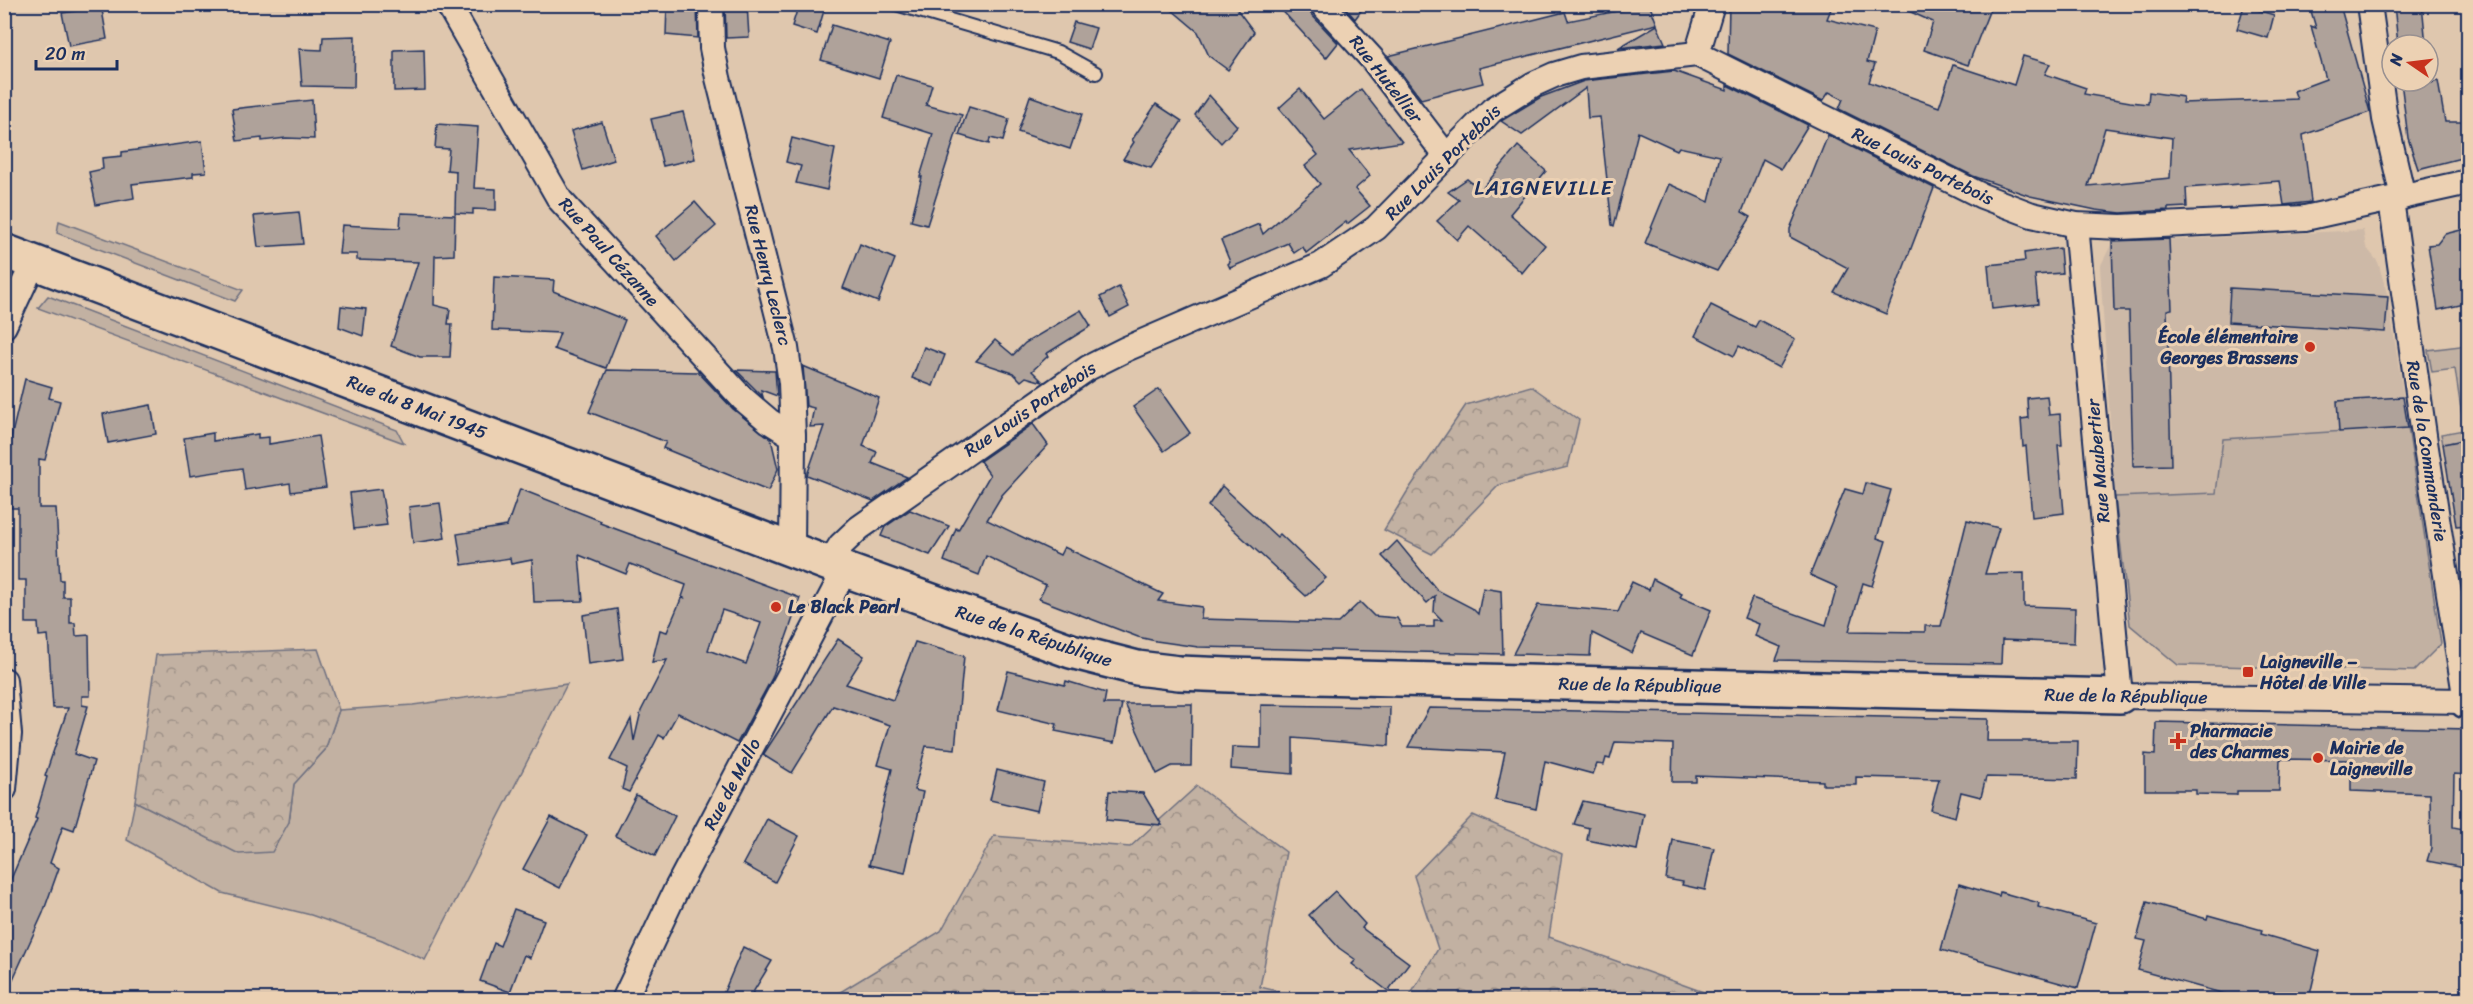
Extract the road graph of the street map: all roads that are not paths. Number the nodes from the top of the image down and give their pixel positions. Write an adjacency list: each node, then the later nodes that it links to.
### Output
1 (448, 4): 15 (street, Rue Paul Cézanne)
2 (711, 4): 15 (street, Rue Henry Leclerc)
3 (896, 4): 8 (lane)
4 (1322, 4): 9 (street, Rue Hutellier)
5 (1712, 4): 7 (street)
6 (2369, 4): 11 (street, Rue de la Commanderie)
7 (1697, 54): 9 (street, Rue Louis Portebois); 12 (street, Rue Louis Portebois)
8 (1096, 74)
9 (1446, 157): 17 (street, Rue Louis Portebois)
10 (2469, 182): 11 (street, Rue Louis Portebois)
11 (2397, 198): 12 (street, Rue Louis Portebois); 20 (street, Rue de la Commanderie)
12 (2076, 225): 19 (street, Rue Maubertier)
13 (19, 256): 14 (street); 16 (main road, Rue du 8 Mai 1945)
14 (4, 326)
15 (793, 436): 16 (street, Rue Henry Leclerc)
16 (792, 550): 17 (main road, Rue du 8 Mai 1945)
17 (837, 567): 19 (main road, Rue de la République); 22 (street, Rue de Mello)
18 (4, 680): 21 (street)
19 (2120, 696): 20 (street, Rue de la République)
20 (2467, 701)
21 (4, 789)
22 (624, 999)

